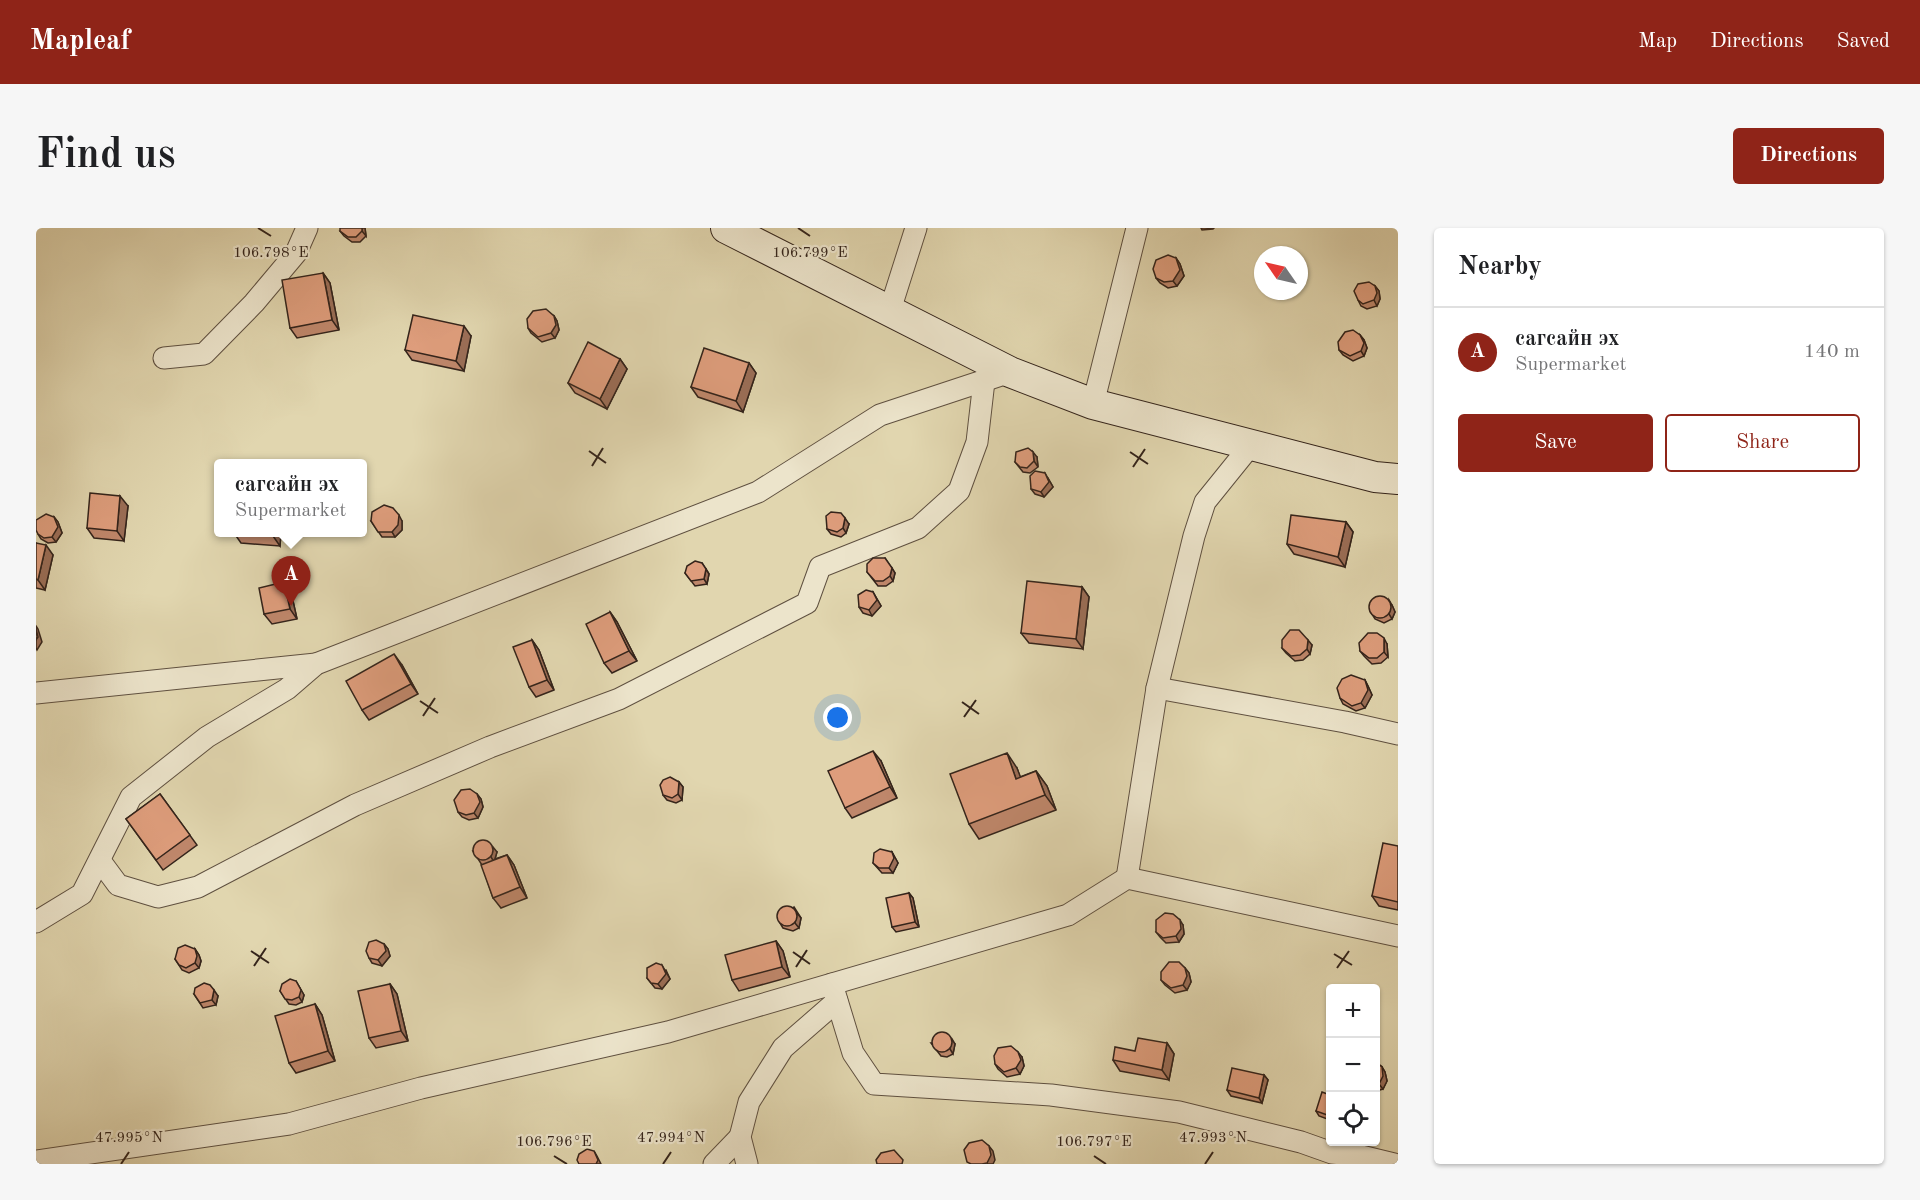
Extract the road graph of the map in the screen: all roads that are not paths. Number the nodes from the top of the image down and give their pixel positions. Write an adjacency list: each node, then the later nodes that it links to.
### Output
1 (307, 228): 6 (street)
2 (726, 228): 5 (main road)
3 (916, 228): 5 (street)
4 (1137, 228): 8 (street)
5 (890, 310): 7 (main road)
6 (164, 358)
7 (997, 377): 8 (main road); 11 (street); 15 (street)
8 (1093, 404): 9 (main road)
9 (1251, 445): 10 (main road); 12 (street)
10 (1398, 479)
11 (316, 664): 13 (street); 15 (street)
12 (1157, 688): 14 (street); 16 (street)
13 (36, 693)
14 (1398, 734)
15 (101, 862): 17 (street)
16 (1127, 878): 18 (street); 19 (street)
17 (36, 922)
18 (1398, 936)
19 (834, 992): 20 (street); 21 (street); 24 (street)
20 (740, 1137): 22 (street); 23 (street)
21 (36, 1161)
22 (714, 1164)
23 (747, 1164)
24 (1394, 1164)

